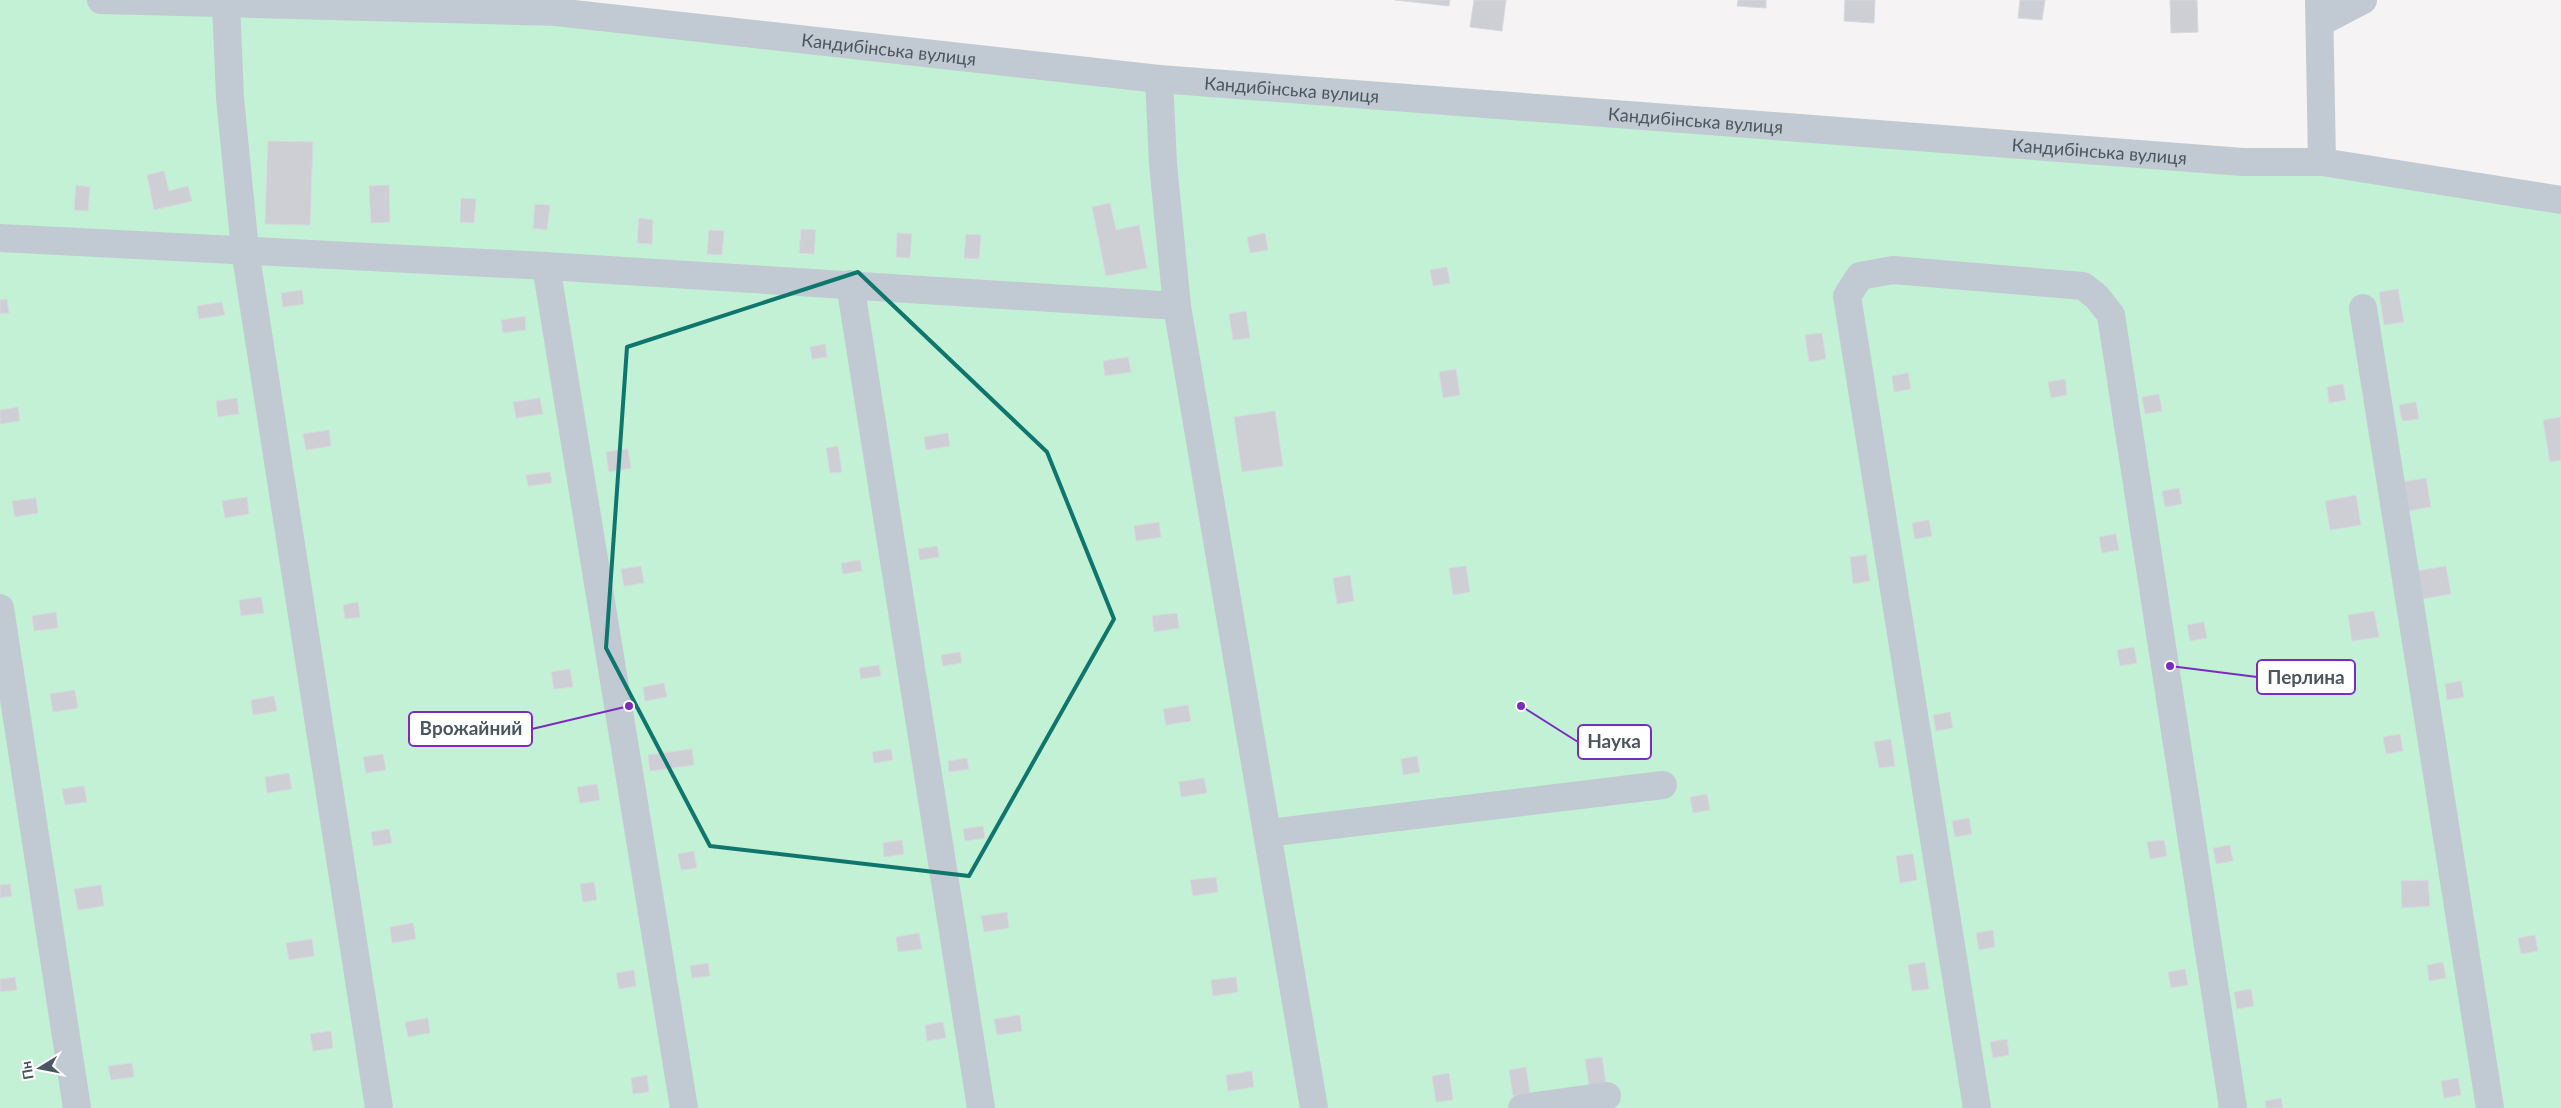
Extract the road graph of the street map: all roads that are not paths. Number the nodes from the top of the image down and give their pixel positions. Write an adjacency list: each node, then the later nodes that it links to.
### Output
1 (101, 0): 3 (street, Кандибінська вулиця)
2 (2363, 0): 5 (street)
3 (226, 3): 4 (street, Кандибінська вулиця); 10 (street)
4 (556, 6): 6 (street, Кандибінська вулиця)
5 (2320, 11): 7 (street)
6 (1159, 79): 7 (street, Кандибінська вулиця); 13 (street)
7 (2322, 162): 8 (street, Кандибінська вулиця)
8 (2561, 200)
9 (0, 238): 10 (street)
10 (245, 250): 11 (street); 20 (street)
11 (546, 266): 12 (street); 21 (street)
12 (850, 284): 13 (street); 22 (street)
13 (1177, 306): 17 (street)
14 (2364, 308): 27 (street)
15 (0, 608): 19 (street)
16 (1663, 785): 17 (street)
17 (1268, 833): 23 (street)
18 (1608, 1096): 24 (street)
19 (77, 1108)
20 (379, 1108)
21 (684, 1108)
22 (981, 1108)
23 (1314, 1108)
24 (1522, 1108)
25 (1977, 1108): 26 (street)
26 (2233, 1108)
27 (2490, 1108)

